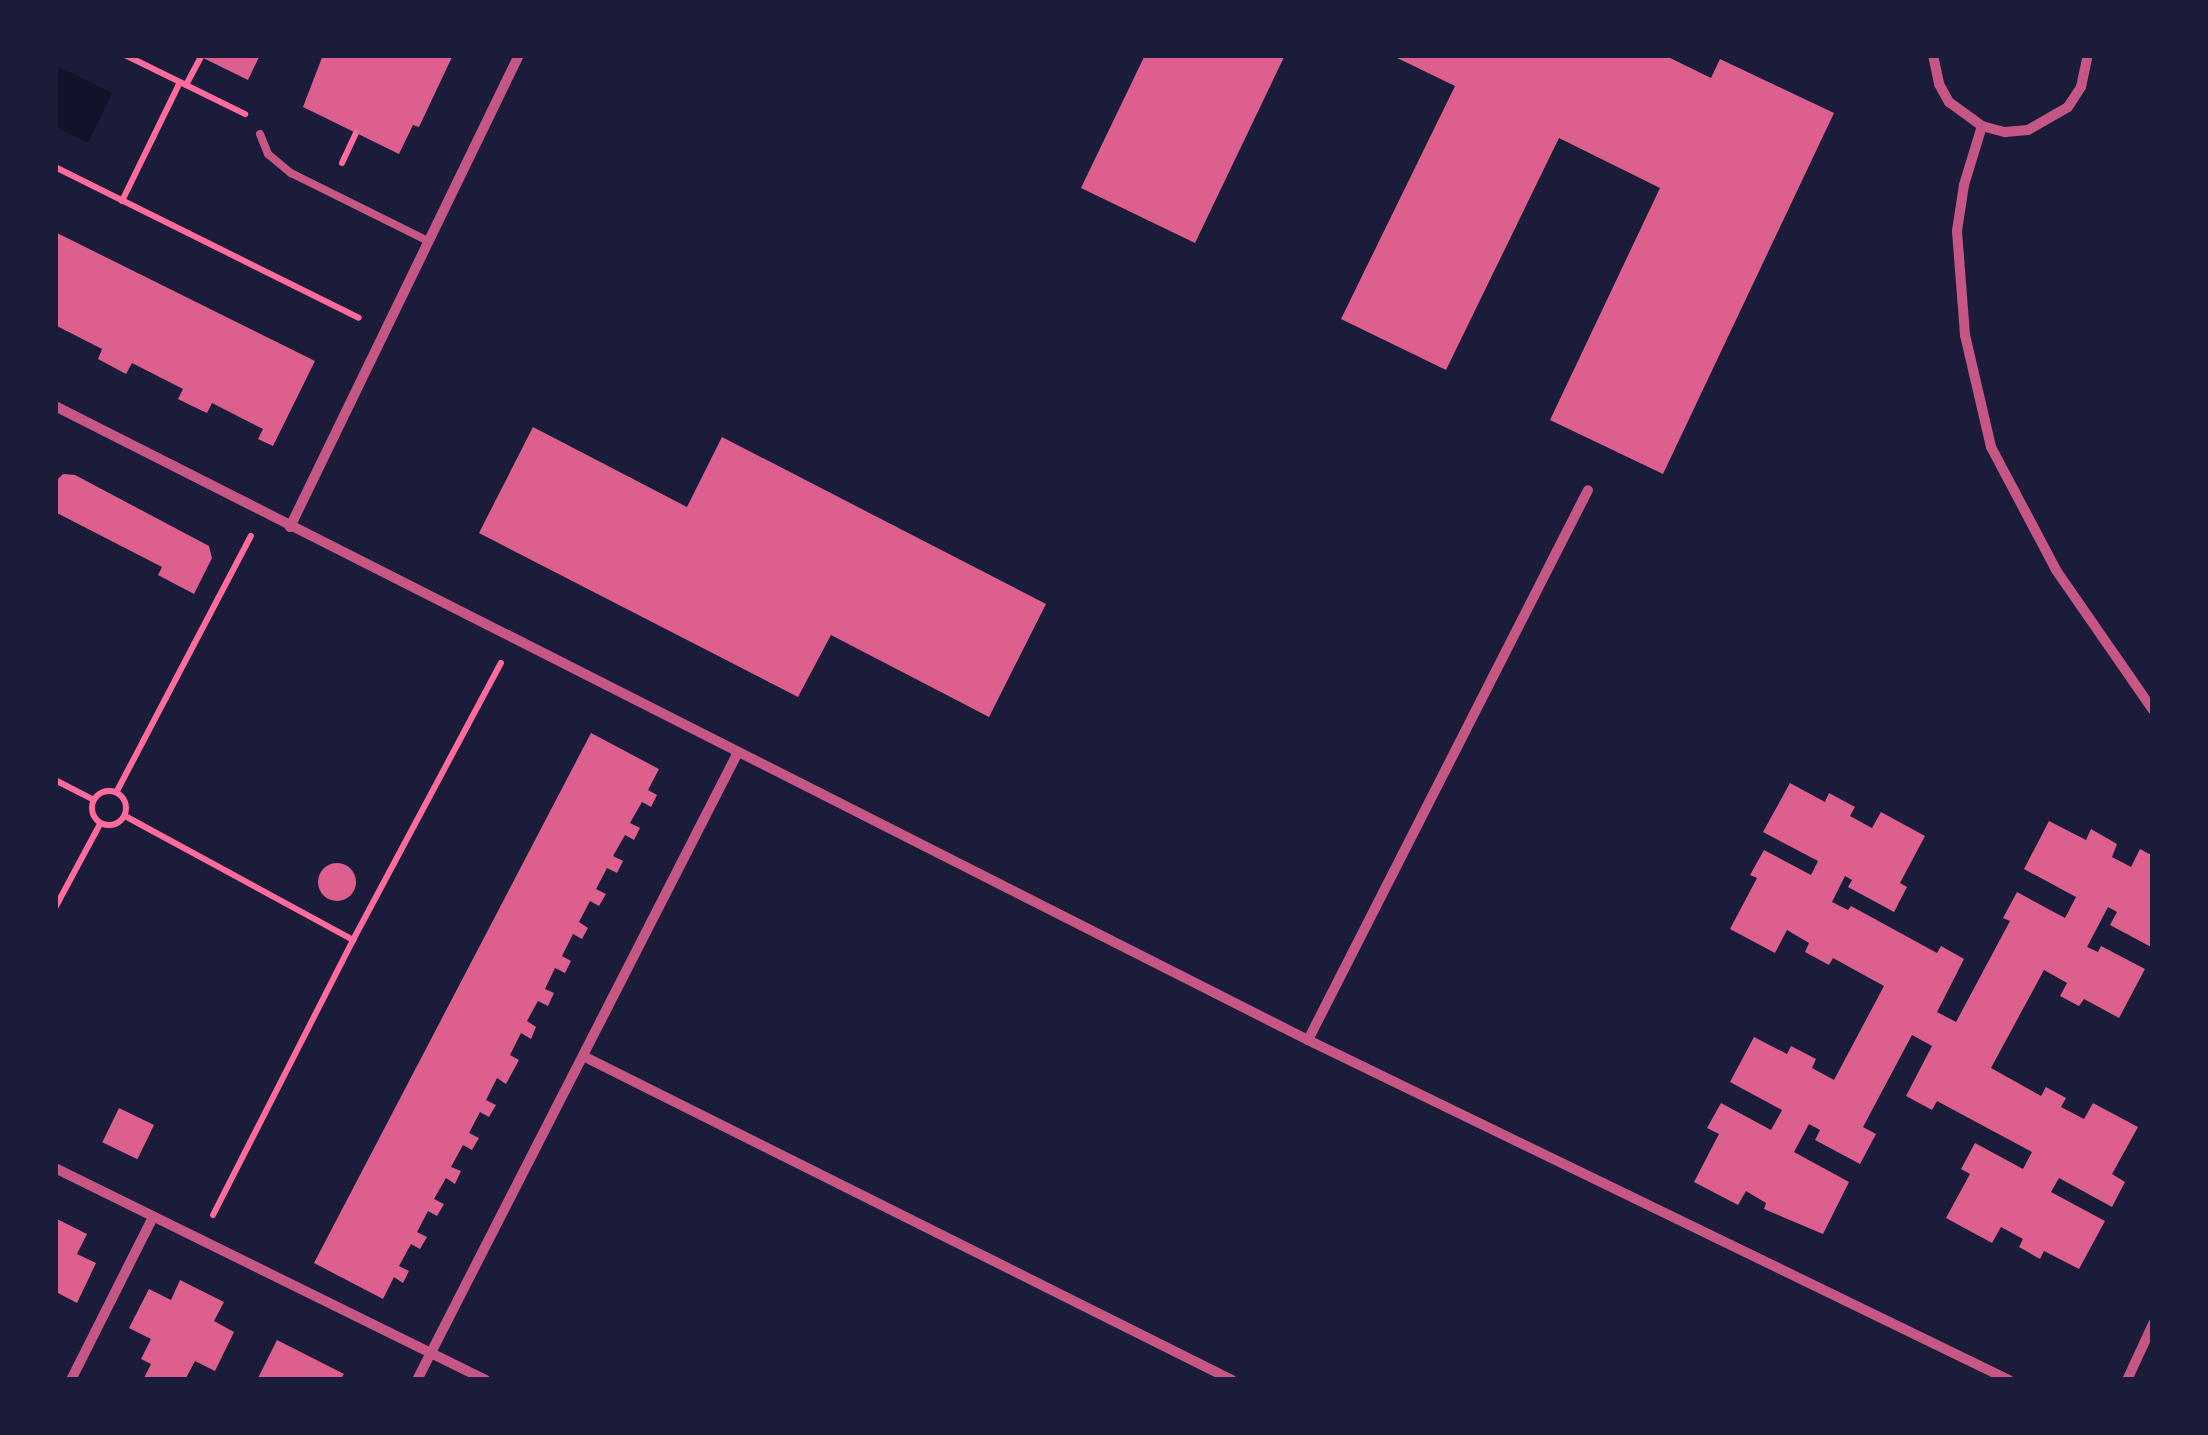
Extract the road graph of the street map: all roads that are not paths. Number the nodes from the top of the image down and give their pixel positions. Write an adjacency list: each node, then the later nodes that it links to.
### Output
1 (519, 55): 6 (street)
2 (1933, 55): 4 (street)
3 (2088, 55): 4 (street)
4 (1982, 126): 10 (street)
5 (260, 134): 6 (lane)
6 (428, 240): 9 (street)
7 (55, 406): 9 (street)
8 (1588, 490): 12 (street)
9 (290, 527): 11 (street)
10 (2153, 710)
11 (737, 754): 12 (street); 13 (street)
12 (1308, 1040): 22 (street)
13 (585, 1057): 17 (street); 21 (street)
14 (55, 1168): 15 (street)
15 (153, 1218): 17 (street); 18 (street)
16 (2153, 1324): 23 (street)
17 (431, 1352): 19 (street); 20 (street)
18 (71, 1380)
19 (417, 1380)
20 (486, 1380)
21 (1232, 1380)
22 (2009, 1380)
23 (2127, 1380)

